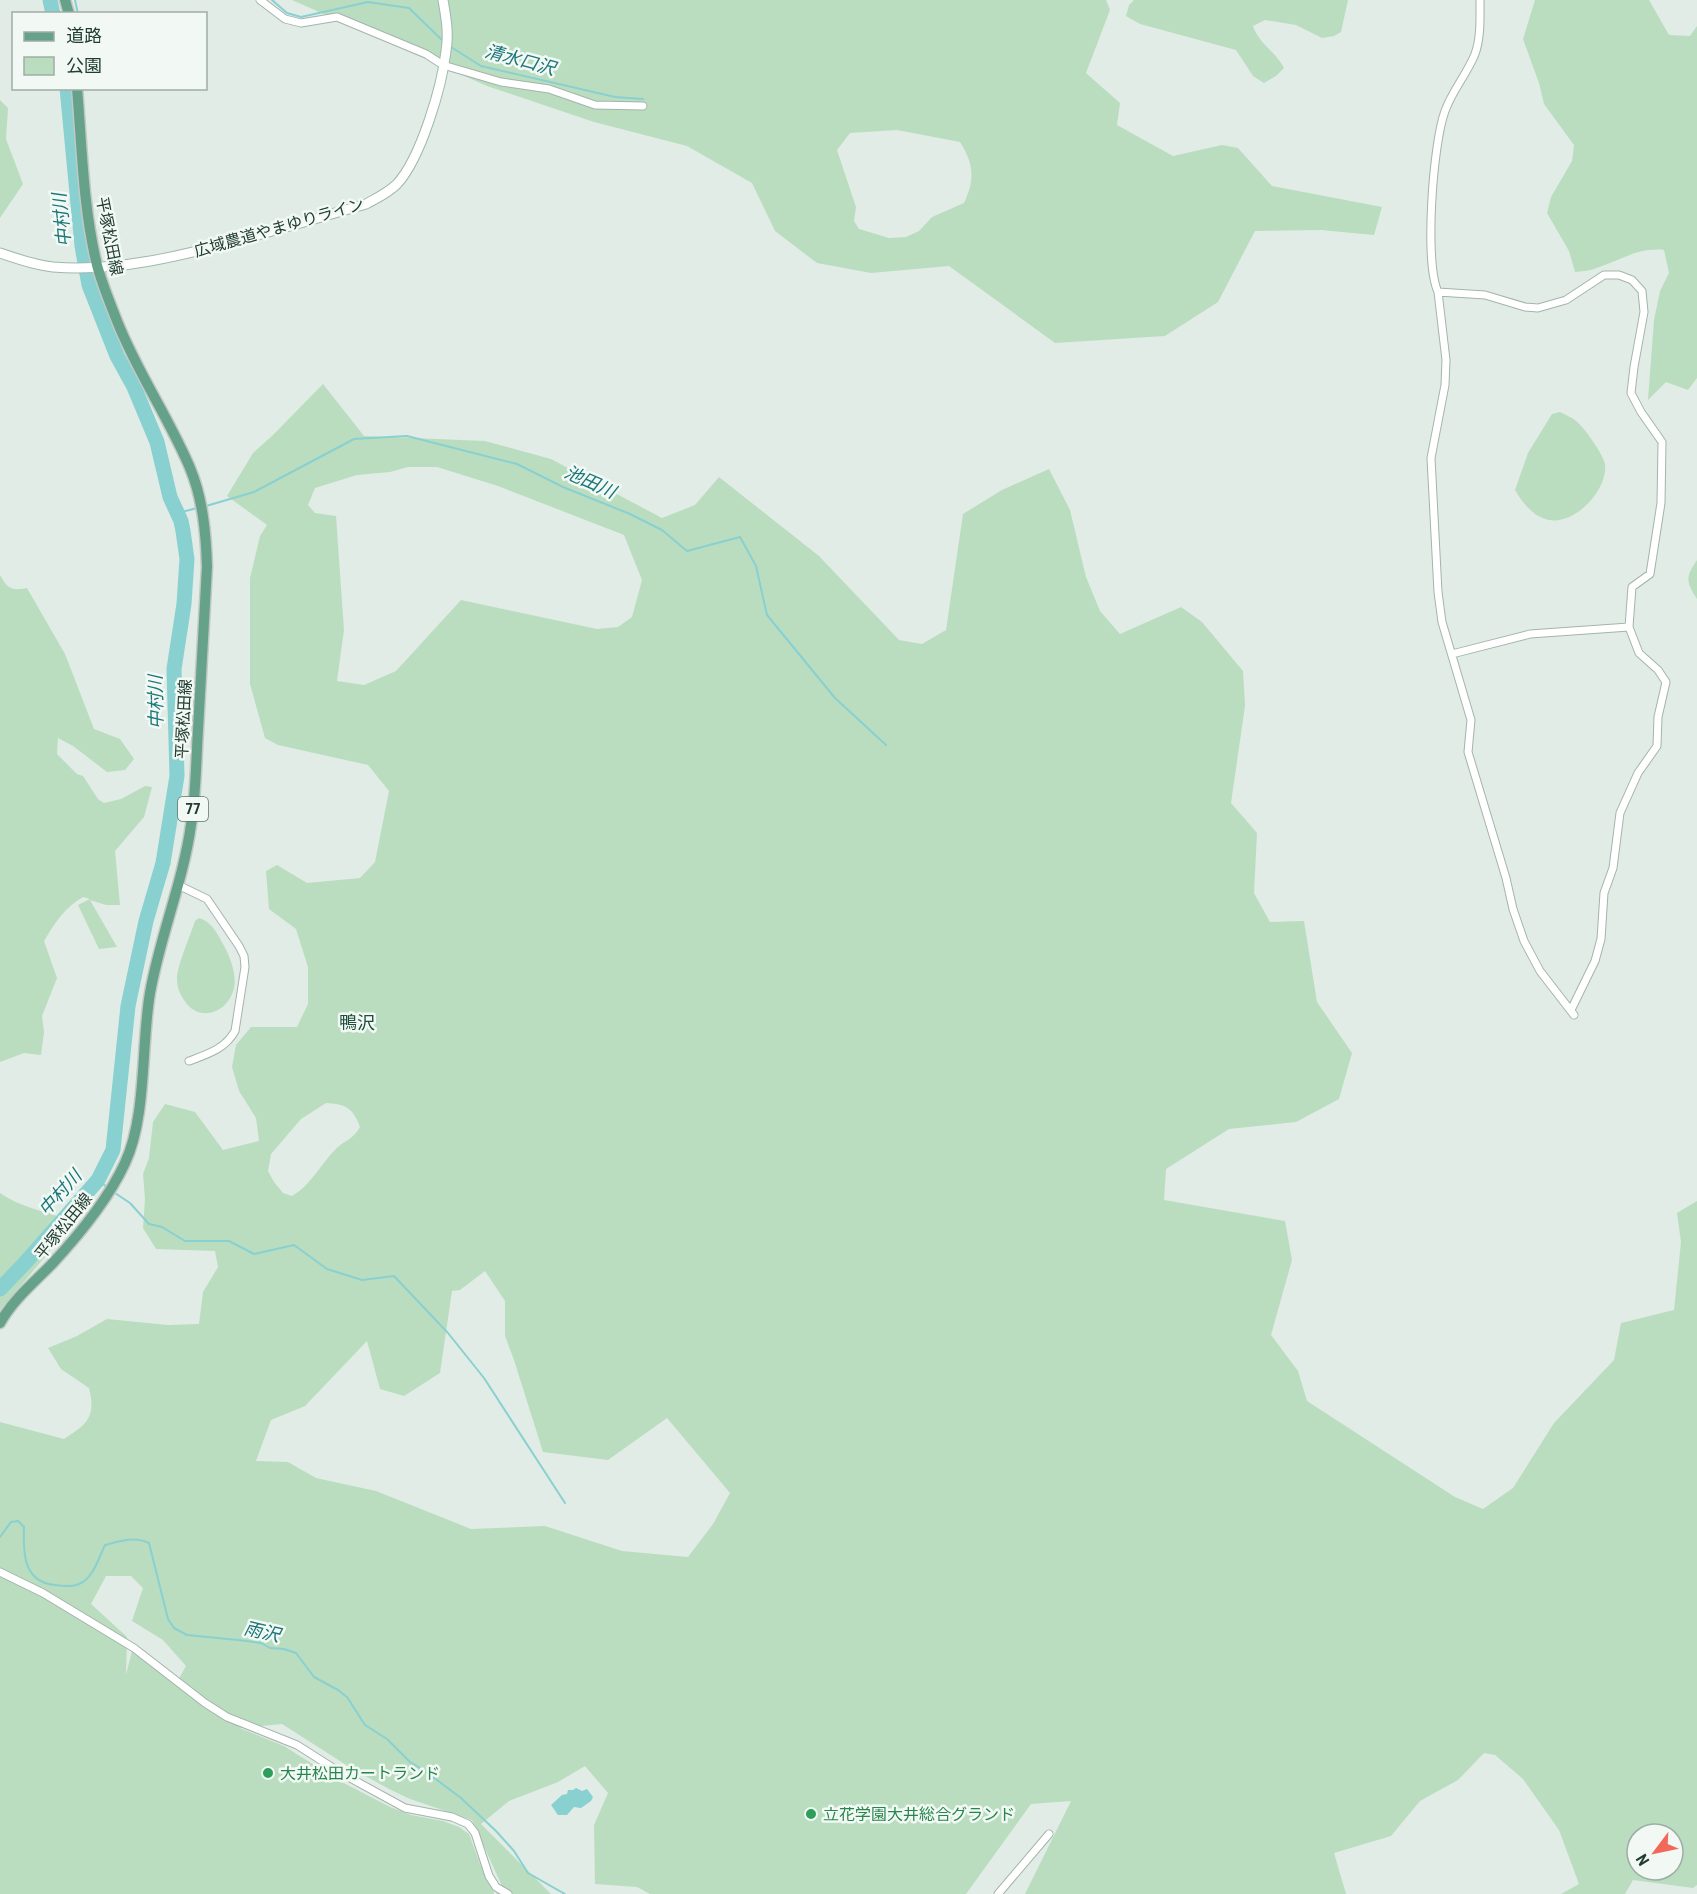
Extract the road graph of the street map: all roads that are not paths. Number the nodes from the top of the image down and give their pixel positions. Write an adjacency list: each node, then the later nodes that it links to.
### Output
1 (260, 0): 4 (street)
2 (443, 0): 4 (street, 広域農道やまゆりライン)
3 (1480, 0): 9 (street)
4 (443, 65): 6 (street); 8 (street, 広域農道やまゆりライン)
5 (77, 90): 8 (main road, 平塚松田線 / 77)
6 (643, 106)
7 (0, 253): 8 (street, 広域農道やまゆりライン)
8 (94, 267): 12 (main road, 平塚松田線 / 77)
9 (1438, 292): 10 (street); 11 (street)
10 (1629, 627): 11 (street); 11 (street)
11 (1452, 654)
12 (178, 885): 13 (street); 14 (main road, 平塚松田線 / 77)
13 (189, 1061)
14 (0, 1323)
15 (0, 1572): 17 (street)
16 (1050, 1834): 18 (street)
17 (508, 1894)
18 (998, 1894)

